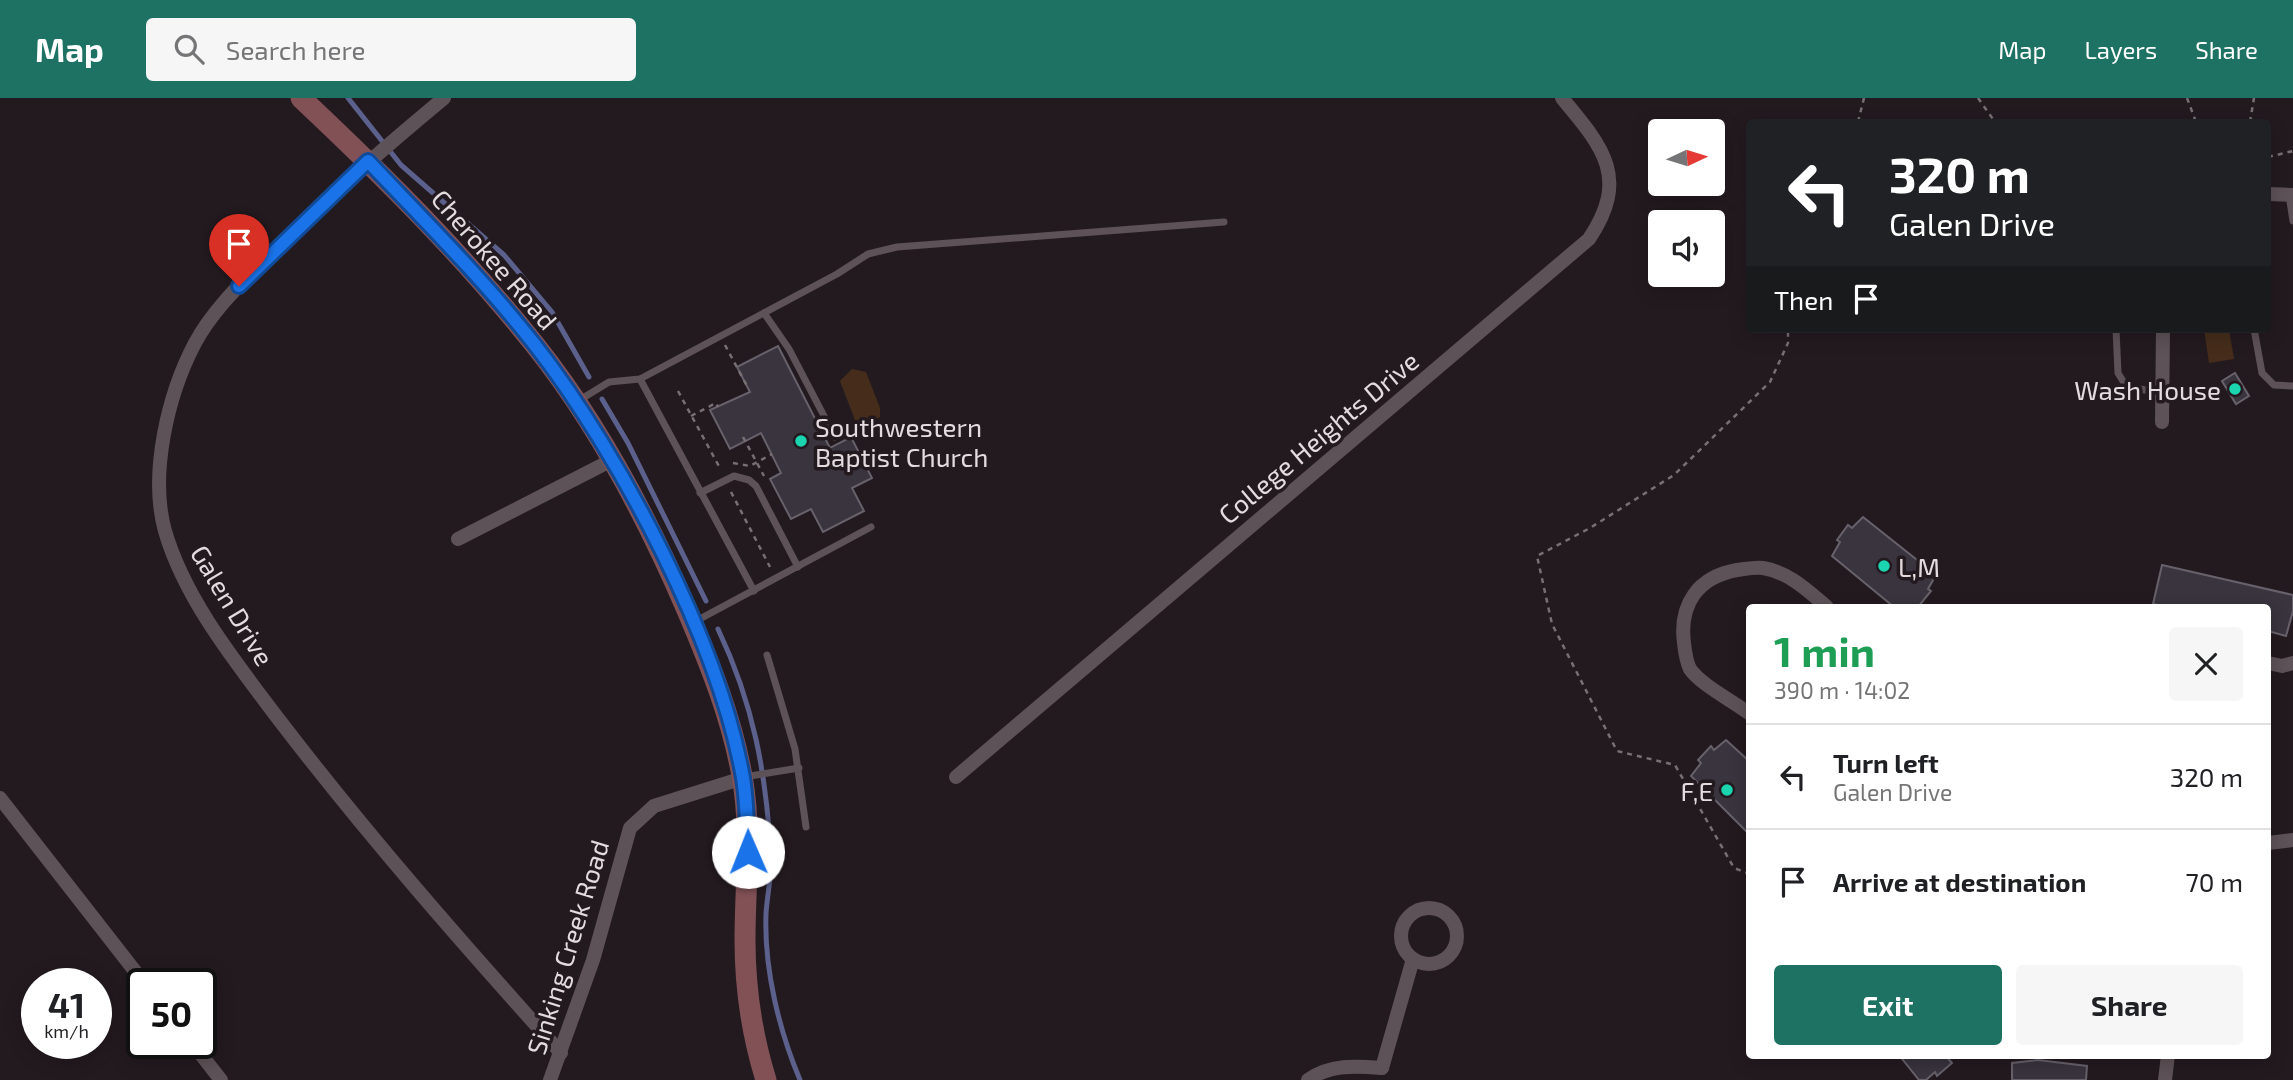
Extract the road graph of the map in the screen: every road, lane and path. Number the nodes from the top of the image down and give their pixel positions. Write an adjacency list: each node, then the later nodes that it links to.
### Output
1 (301, 98): 14 (main road, Cherokee Road)
2 (444, 98): 14 (street, Galen Drive)
3 (1562, 98): 55 (street, College Heights Drive)
4 (1864, 98): 8 (path)
5 (1978, 98): 9 (path)
6 (2187, 98): 10 (path)
7 (2254, 98): 11 (path)
8 (1859, 119)
9 (1993, 119)
10 (2195, 119)
11 (2250, 119)
12 (2293, 151): 13 (path)
13 (2271, 156)
14 (368, 161): 30 (main road, Cherokee Road); 64 (street, Galen Drive)
15 (2271, 194): 16 (street)
16 (2291, 194): 17 (lane)
17 (2293, 220)
18 (1224, 222): 19 (lane)
19 (764, 313): 24 (lane); 35 (lane)
20 (1788, 333): 61 (path)
21 (2116, 333): 28 (lane)
22 (2163, 333): 28 (street)
23 (2255, 333): 27 (lane)
24 (721, 336): 25 (lane); 26 (path)
25 (640, 379): 30 (lane); 42 (lane)
26 (747, 386)
27 (2293, 386)
28 (2162, 389): 33 (street)
29 (678, 391): 32 (path)
30 (574, 403): 37 (main road, Cherokee Road)
31 (718, 407): 32 (path)
32 (691, 416): 39 (path)
33 (2162, 422)
34 (743, 437): 38 (path)
35 (835, 437)
36 (772, 454): 38 (path)
37 (612, 460): 44 (street); 49 (main road, Cherokee Road)
38 (757, 463): 39 (path); 41 (path)
39 (720, 471): 40 (path)
40 (725, 480): 42 (lane); 45 (lane); 46 (path)
41 (767, 481)
42 (700, 493): 47 (lane)
43 (871, 527): 45 (lane)
44 (458, 539)
45 (797, 567): 46 (lane)
46 (776, 579): 47 (lane)
47 (754, 591): 49 (lane)
48 (1823, 604): 53 (street)
49 (692, 623): 56 (main road, Cherokee Road)
50 (767, 655): 54 (lane)
51 (2293, 663): 52 (street)
52 (2271, 664)
53 (1746, 711)
54 (799, 768): 56 (lane); 58 (lane)
55 (956, 777)
56 (743, 778): 64 (street, Sinking Creek Road); 70 (main road, Cherokee Road)
57 (0, 798): 63 (street)
58 (806, 827)
59 (2293, 839): 60 (street)
60 (2271, 843)
61 (1746, 872)
62 (1413, 959): 62 (street); 67 (street)
63 (133, 968)
64 (561, 1053): 69 (street, Sinking Creek Road)
65 (205, 1059): 68 (street)
66 (2168, 1059): 72 (street)
67 (1384, 1074): 71 (street)
68 (221, 1080)
69 (550, 1080)
70 (766, 1080)
71 (1308, 1080)
72 (2165, 1080)

